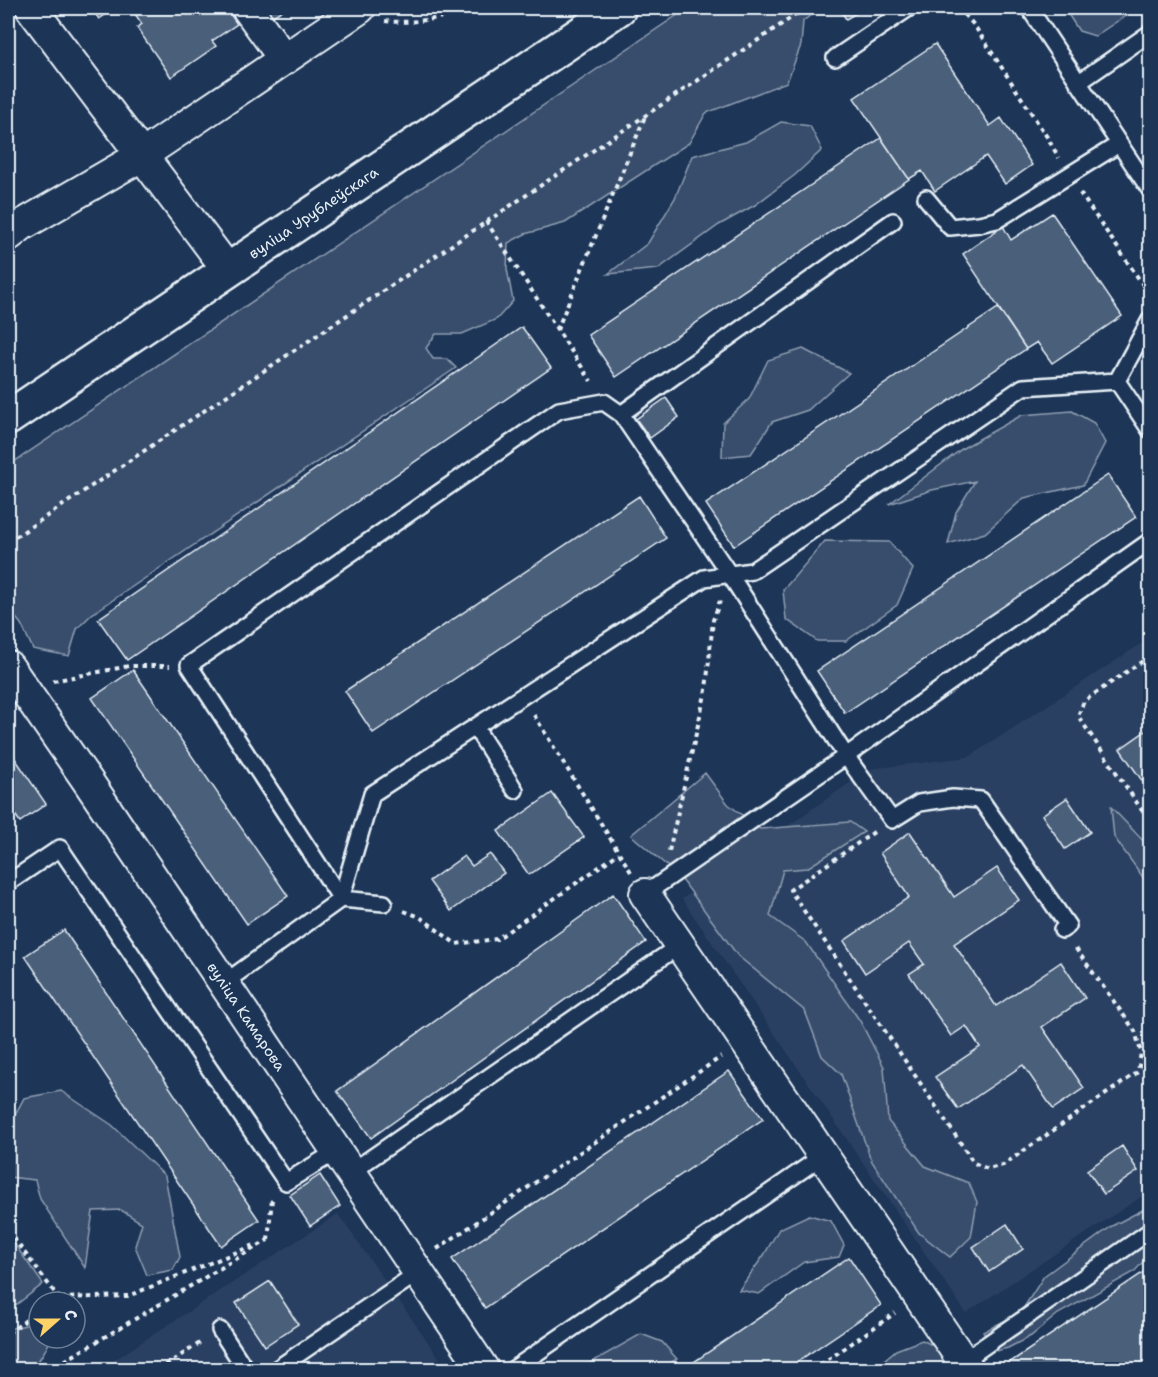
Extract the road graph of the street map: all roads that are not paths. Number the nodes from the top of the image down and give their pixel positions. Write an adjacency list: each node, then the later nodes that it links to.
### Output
1 (31, 8): 12 (street)
2 (247, 8): 9 (street)
3 (619, 8): 17 (street, вуліца Урублеўскага)
4 (909, 8): 8 (lane)
5 (1029, 8): 10 (lane)
6 (354, 12): 9 (street)
7 (1150, 33): 10 (lane)
8 (835, 58)
9 (284, 60): 12 (street)
10 (1078, 83): 11 (lane)
11 (1119, 144): 13 (lane); 14 (lane)
12 (141, 156): 16 (street); 17 (street)
13 (1150, 190)
14 (926, 198)
15 (893, 221): 20 (lane)
16 (12, 227)
17 (228, 270): 21 (street, вуліца Урублеўскага)
18 (1150, 320): 19 (lane)
19 (1117, 381): 22 (lane); 24 (lane)
20 (621, 414): 24 (lane); 31 (lane)
21 (8, 418)
22 (1150, 430)
23 (1150, 541): 27 (lane)
24 (730, 575): 26 (lane); 27 (lane)
25 (15, 676): 35 (street, вуліца Камарова)
26 (475, 727): 28 (lane); 31 (lane)
27 (846, 756): 30 (lane); 33 (lane)
28 (516, 790)
29 (8, 883): 37 (lane)
30 (653, 888): 34 (street)
31 (341, 899): 32 (lane); 35 (lane)
32 (384, 903)
33 (1062, 930)
34 (680, 945): 36 (street); 37 (lane)
35 (224, 983): 37 (street, вуліца Камарова)
36 (824, 1155): 41 (street); 45 (lane)
37 (344, 1162): 39 (street, вуліца Камарова)
38 (1150, 1231): 41 (lane)
39 (416, 1269): 43 (lane); 44 (street, вуліца Камарова)
40 (219, 1330): 42 (lane)
41 (966, 1365)
42 (246, 1370)
43 (275, 1370)
44 (484, 1370)
45 (512, 1370)

